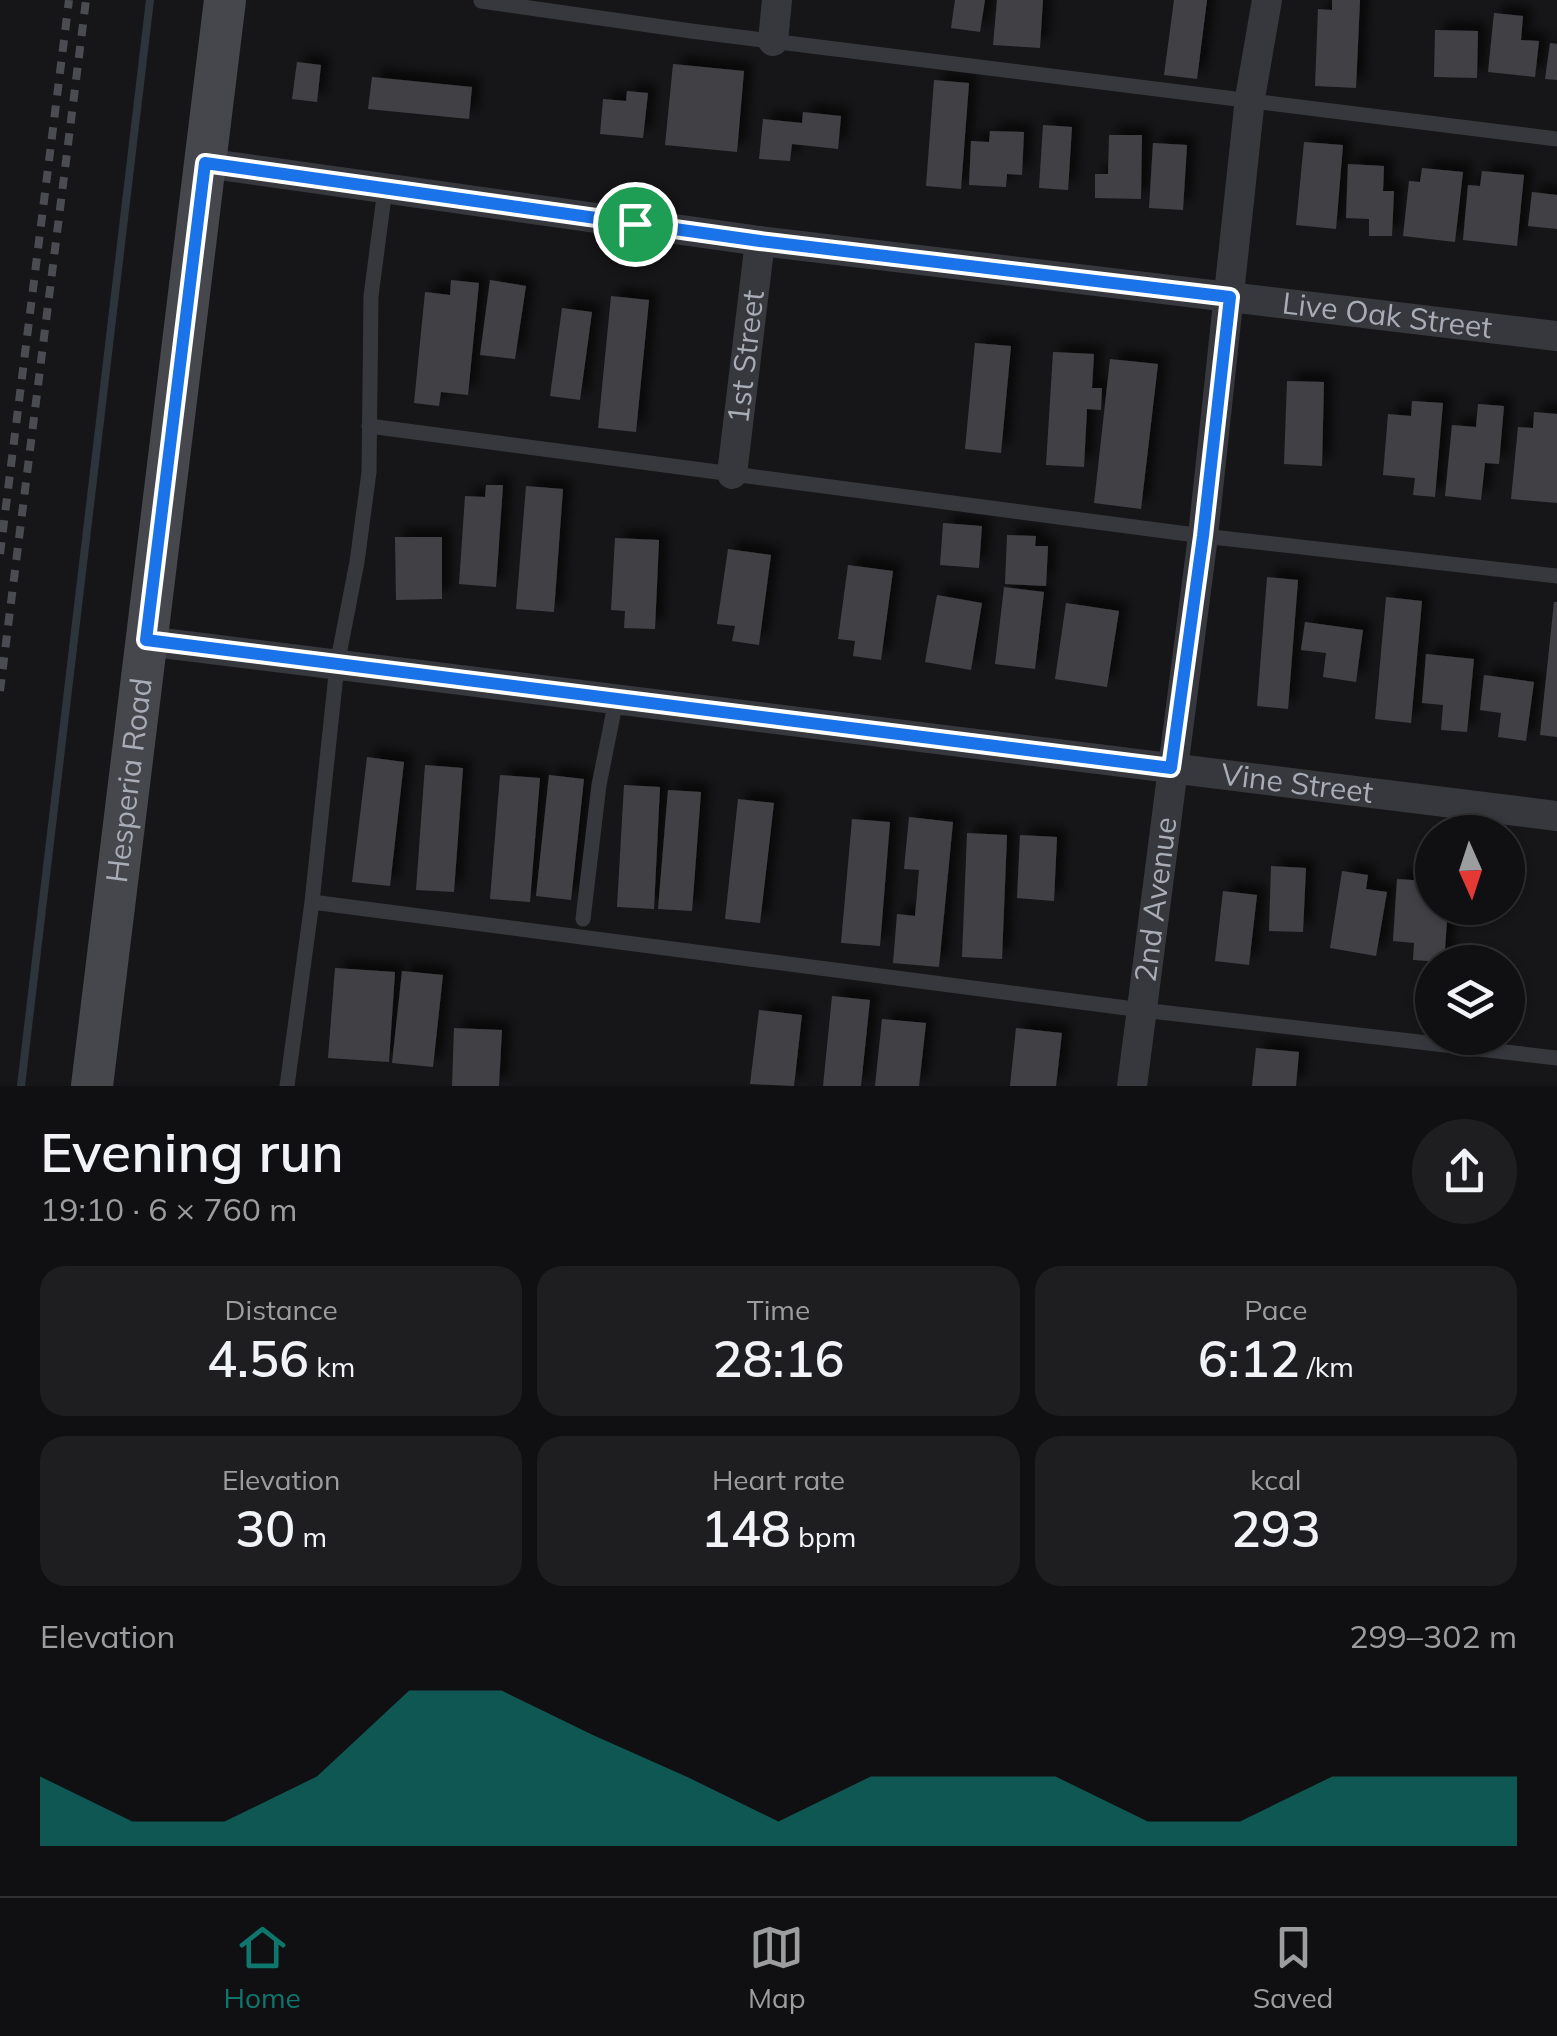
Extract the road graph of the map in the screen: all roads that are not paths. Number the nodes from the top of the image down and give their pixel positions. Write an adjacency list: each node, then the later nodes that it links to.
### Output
1 (226, 0): 8 (main road, Hesperia Road)
2 (777, 0): 5 (street)
3 (1267, 0): 6 (street, 2nd Avenue)
4 (481, 1): 5 (lane)
5 (773, 41): 6 (lane)
6 (1250, 98): 7 (lane); 11 (street, 2nd Avenue)
7 (1557, 139)
8 (205, 163): 9 (street, Live Oak Street); 17 (main road, Hesperia Road)
9 (385, 189): 10 (street, Live Oak Street); 13 (lane)
10 (760, 241): 11 (street, Live Oak Street); 14 (street, 1st Street)
11 (1230, 297): 12 (street, Live Oak Street); 15 (street, 2nd Avenue)
12 (1557, 336)
13 (369, 426): 14 (lane); 18 (lane)
14 (732, 474): 15 (lane)
15 (1203, 536): 16 (lane); 20 (street, 2nd Avenue)
16 (1557, 576)
17 (146, 640): 18 (street, Vine Street); 26 (main road, Hesperia Road)
18 (337, 665): 19 (street, Vine Street); 22 (lane)
19 (616, 700): 20 (street, Vine Street); 23 (lane)
20 (1171, 768): 21 (street, Vine Street); 24 (street, 2nd Avenue)
21 (1557, 816)
22 (312, 902): 24 (lane); 27 (lane)
23 (584, 919)
24 (1142, 1010): 25 (lane); 28 (street, 2nd Avenue)
25 (1557, 1058)
26 (92, 1086)
27 (287, 1086)
28 (1132, 1086)

